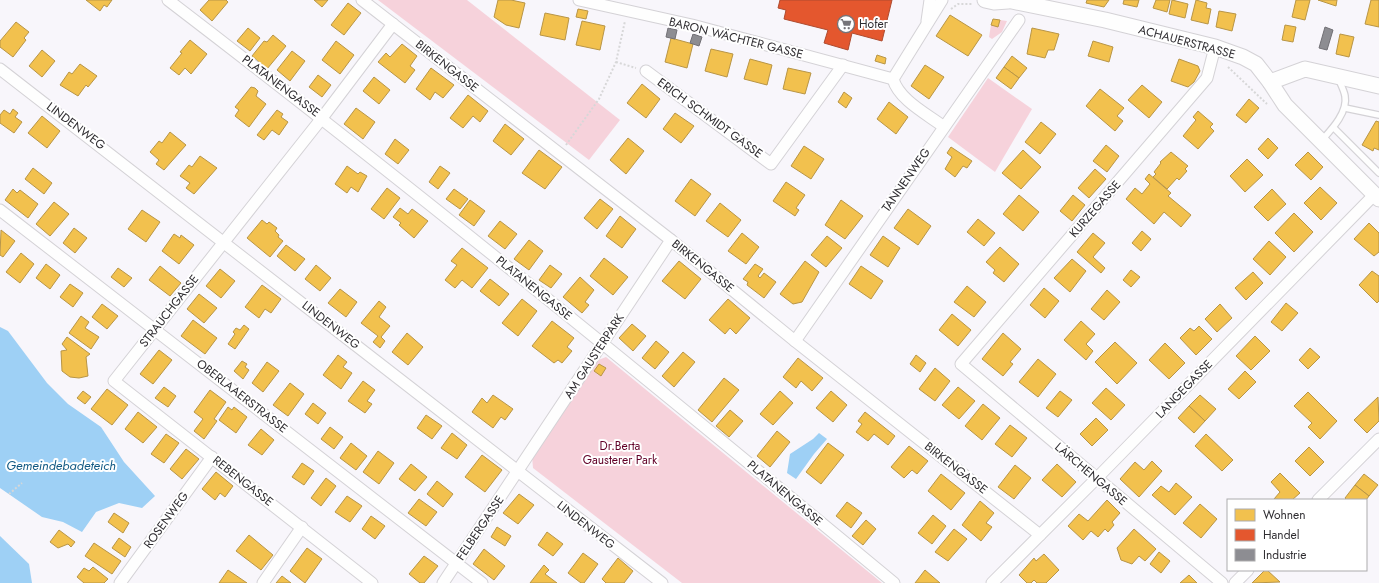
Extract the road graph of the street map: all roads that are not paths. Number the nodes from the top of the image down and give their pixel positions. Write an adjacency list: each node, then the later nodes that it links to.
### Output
1 (168, 0): 19 (street, PLATANENGASSE)
2 (362, 0): 8 (street, BIRKENGASSE)
3 (579, 0): 10 (street, BARON WÄCHTER GASSE)
4 (1007, 0): 5 (street, ACHAUERSTRASSE); 9 (street, ACHAUERSTRASSE)
5 (979, 2)
6 (937, 3): 14 (street)
7 (1019, 20): 20 (street, TANNENWEG)
8 (393, 24): 19 (street); 26 (street, BIRKENGASSE)
9 (1213, 53): 15 (street, ACHAUERSTRASSE); 31 (street, KURZEGASSE)
10 (843, 65): 12 (street, ERICH SCHMIDT GASSE); 14 (street, BARON WÄCHTER GASSE)
11 (0, 68): 27 (street, LINDENWEG)
12 (646, 71)
13 (1337, 76): 15 (street); 16 (street); 17 (lane)
14 (893, 79): 20 (street)
15 (1270, 82): 22 (street, ACHAUERSTRASSE)
16 (1379, 86)
17 (1345, 108): 18 (lane); 21 (lane)
18 (1379, 115)
19 (322, 118): 27 (street, STRAUCHGASSE); 30 (street, PLATANENGASSE)
20 (944, 127): 29 (street, TANNENWEG)
21 (1334, 128): 22 (lane); 23 (lane)
22 (1322, 140): 24 (street, ACHAUERSTRASSE)
23 (1379, 173)
24 (1377, 196): 36 (street, LANGEGASSE)
25 (0, 210): 28 (street, OBERLAAERSTRASSE)
26 (672, 240): 29 (street, BIRKENGASSE); 30 (street, AM GAUSTERPARK)
27 (225, 241): 28 (street, STRAUCHGASSE); 35 (street, LINDENWEG)
28 (155, 329): 32 (street, STRAUCHGASSE); 40 (street, OBERLAAERSTRASSE)
29 (795, 341): 39 (street, BIRKENGASSE)
30 (603, 342): 35 (street, AM GAUSTERPARK); 48 (street, PLATANENGASSE)
31 (961, 364): 36 (street, LÄRCHENGASSE)
32 (114, 381): 34 (street, REBENGASSE)
33 (1379, 439): 37 (street)
34 (212, 457): 38 (street, REBENGASSE); 42 (street, ROSENWEG)
35 (518, 472): 40 (street, FELBERGASSE); 47 (street, LINDENWEG)
36 (1097, 478): 39 (street, LANGEGASSE); 50 (street, LÄRCHENGASSE)
37 (1319, 499)
38 (302, 527): 43 (street); 44 (street, REBENGASSE)
39 (1040, 535): 49 (street, LANGEGASSE)
40 (456, 563): 45 (street, FELBERGASSE); 46 (street, OBERLAAERSTRASSE)
41 (1247, 571): 51 (street)
42 (120, 583)
43 (263, 583)
44 (372, 583)
45 (442, 583)
46 (482, 583)
47 (662, 583)
48 (894, 583)
49 (992, 583)
50 (1222, 583)
51 (1235, 583)

